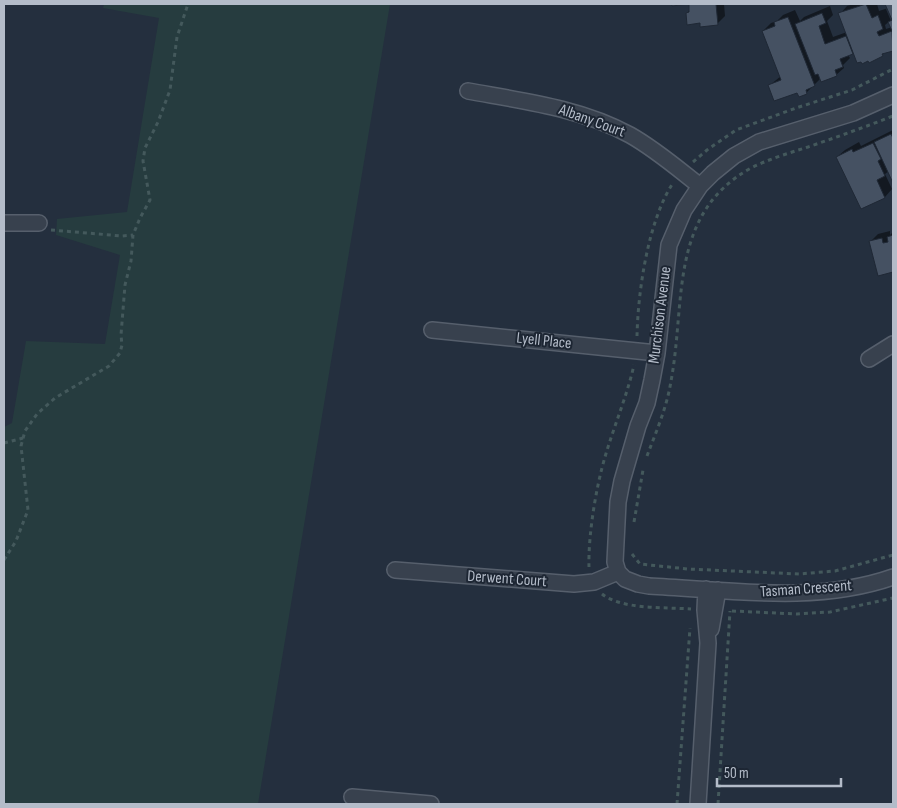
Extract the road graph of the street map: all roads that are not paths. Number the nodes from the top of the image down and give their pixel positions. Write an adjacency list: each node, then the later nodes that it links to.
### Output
1 (468, 91): 3 (street, Albany Court)
2 (893, 95): 3 (street, Murchison Avenue)
3 (700, 186): 8 (street, Murchison Avenue)
4 (39, 223): 5 (street)
5 (4, 224)
6 (432, 330): 8 (street, Lyell Place)
7 (893, 344): 9 (street)
8 (657, 352): 11 (street, Murchison Avenue)
9 (869, 359)
10 (395, 570): 11 (street, Derwent Court)
11 (618, 572): 13 (street)
12 (893, 577): 13 (street, Tasman Crescent)
13 (712, 589): 16 (street)
14 (352, 797): 15 (street)
15 (431, 804)
16 (698, 804)

